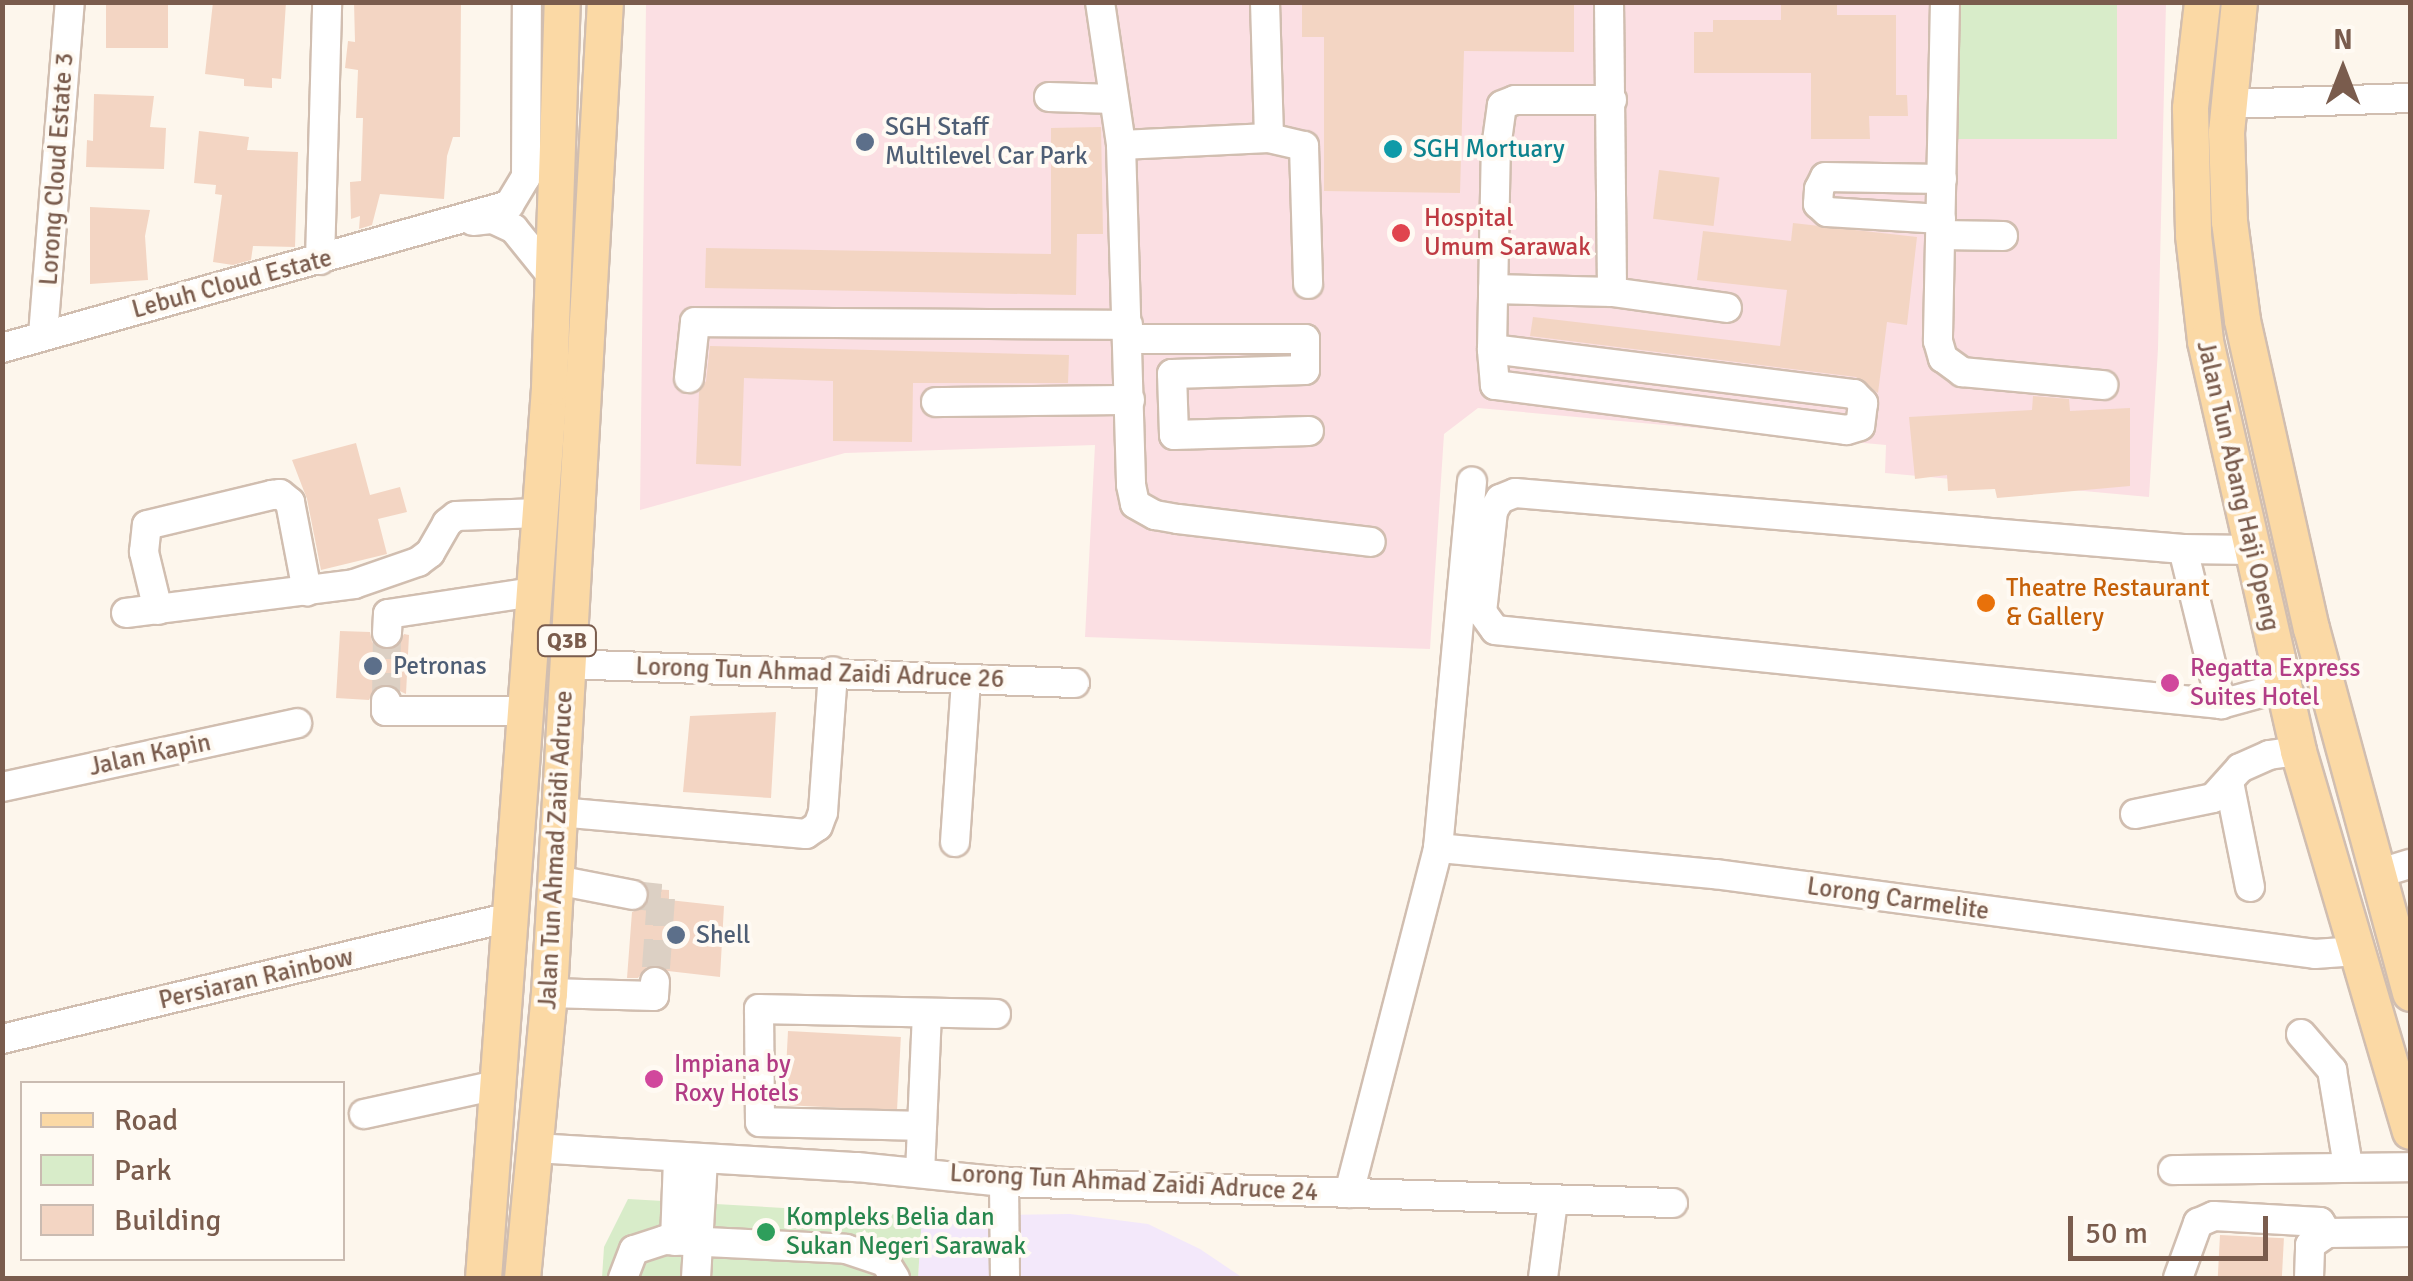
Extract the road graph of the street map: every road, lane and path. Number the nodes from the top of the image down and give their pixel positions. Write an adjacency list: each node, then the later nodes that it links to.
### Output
1 (70, 2): 32 (street, Lorong Cloud Estate 3)
2 (327, 2): 25 (street)
3 (527, 2): 19 (street)
4 (562, 2): 21 (main road, Jalan Tun Ahmad Zaidi Adruce)
5 (605, 2): 51 (main road, Jalan Tun Ahmad Zaidi Adruce / Q3B)
6 (1100, 2): 14 (street)
7 (1265, 2): 17 (street)
8 (1609, 2): 15 (street)
9 (1945, 2): 20 (street)
10 (2202, 2): 45 (main road, Jalan Tun Abang Haji Openg)
11 (2239, 2): 16 (main road, Jalan Tun Abang Haji Openg)
12 (1049, 97): 14 (street)
13 (2410, 98): 16 (street)
14 (1114, 99): 18 (street)
15 (1612, 100): 28 (street); 29 (street)
16 (2229, 104): 67 (main road, Jalan Tun Abang Haji Openg)
17 (1269, 138): 18 (street); 27 (street)
18 (1121, 145): 31 (street)
19 (526, 177): 21 (street); 22 (street, Lebuh Cloud Estate)
20 (1942, 179): 23 (street); 23 (street)
21 (553, 220): 26 (main road, Jalan Tun Ahmad Zaidi Adruce)
22 (462, 221): 25 (street, Lebuh Cloud Estate); 26 (street)
23 (1941, 227): 24 (street); 37 (street)
24 (2004, 236)
25 (320, 260): 32 (street, Lebuh Cloud Estate)
26 (552, 276): 42 (main road, Jalan Tun Ahmad Zaidi Adruce)
27 (1308, 284)
28 (1493, 289): 29 (street); 34 (street)
29 (1612, 292): 30 (street)
30 (1727, 308)
31 (1128, 332): 35 (street); 36 (street); 38 (street)
32 (44, 334): 33 (street, Lebuh Cloud Estate)
33 (2, 348)
34 (1492, 349): 34 (street)
35 (1172, 374): 38 (street); 40 (street)
36 (689, 378)
37 (2103, 385)
38 (1130, 388): 39 (street); 43 (street)
39 (936, 402)
40 (1309, 431)
41 (1472, 482): 66 (street)
42 (540, 513): 46 (street); 47 (main road, Jalan Tun Ahmad Zaidi Adruce)
43 (1371, 542)
44 (2183, 549): 45 (street); 57 (street); 57 (street)
45 (2252, 550): 55 (main road, Jalan Tun Abang Haji Openg)
46 (307, 591): 48 (street); 48 (street)
47 (534, 592): 50 (street); 58 (main road, Jalan Tun Ahmad Zaidi Adruce)
48 (158, 610): 49 (street)
49 (126, 613)
50 (387, 633)
51 (566, 664): 52 (street, Lorong Tun Ahmad Zaidi Adruce 26); 63 (main road, Jalan Tun Ahmad Zaidi Adruce / Q3B)
52 (833, 672): 53 (street, Lorong Tun Ahmad Zaidi Adruce 26); 63 (street)
53 (966, 678): 54 (street, Lorong Tun Ahmad Zaidi Adruce 26); 65 (street)
54 (1075, 682)
55 (2283, 686): 57 (street); 60 (main road, Jalan Tun Abang Haji Openg)
56 (386, 701): 58 (street)
57 (2221, 704)
58 (525, 711): 71 (main road, Jalan Tun Ahmad Zaidi Adruce)
59 (296, 723): 62 (street, Jalan Kapin)
60 (2298, 751): 61 (street); 72 (main road, Jalan Tun Abang Haji Openg)
61 (2229, 782): 64 (street); 69 (street)
62 (2, 787)
63 (558, 812): 68 (main road, Jalan Tun Ahmad Zaidi Adruce / Q3B)
64 (2135, 814)
65 (955, 842)
66 (1438, 848): 72 (street, Lorong Carmelite); 93 (street)
67 (2394, 869): 75 (main road, Jalan Tun Abang Haji Openg)
68 (556, 880): 70 (street); 74 (main road, Jalan Tun Ahmad Zaidi Adruce / Q3B)
69 (2250, 887)
70 (633, 895)
71 (510, 917): 79 (street, Persiaran Rainbow); 80 (main road, Jalan Tun Ahmad Zaidi Adruce)
72 (2357, 951): 84 (main road, Jalan Tun Abang Haji Openg)
73 (655, 982): 74 (street)
74 (549, 993): 85 (main road, Jalan Tun Ahmad Zaidi Adruce / Q3B)
75 (2410, 994)
76 (927, 1014): 77 (street); 82 (street); 83 (street)
77 (996, 1014)
78 (2301, 1034): 88 (street)
79 (2, 1039)
80 (497, 1085): 81 (street); 99 (main road, Jalan Tun Ahmad Zaidi Adruce)
81 (364, 1114)
82 (760, 1122): 83 (street); 87 (street)
83 (922, 1126): 91 (street)
84 (2410, 1132)
85 (535, 1148): 86 (street, Lorong Tun Ahmad Zaidi Adruce 24); 100 (main road, Jalan Tun Ahmad Zaidi Adruce / Q3B)
86 (690, 1159): 87 (street, Lorong Tun Ahmad Zaidi Adruce 24); 98 (street)
87 (758, 1162): 91 (street, Lorong Tun Ahmad Zaidi Adruce 24)
88 (2348, 1166): 89 (street); 90 (street)
89 (2410, 1167)
90 (2173, 1170)
91 (920, 1172): 92 (street, Lorong Tun Ahmad Zaidi Adruce 24)
92 (1004, 1182): 93 (street, Lorong Tun Ahmad Zaidi Adruce 24); 104 (street)
93 (1349, 1193): 94 (street, Lorong Tun Ahmad Zaidi Adruce 24)
94 (1553, 1200): 95 (street, Lorong Tun Ahmad Zaidi Adruce 24); 105 (street)
95 (1673, 1203)
96 (2410, 1232): 97 (street)
97 (2327, 1234): 106 (street); 107 (street)
98 (687, 1241): 101 (street); 102 (street); 103 (street)
99 (483, 1278)
100 (522, 1278)
101 (623, 1278)
102 (696, 1278)
103 (894, 1278)
104 (1005, 1278)
105 (1543, 1278)
106 (2178, 1278)
107 (2309, 1278)

